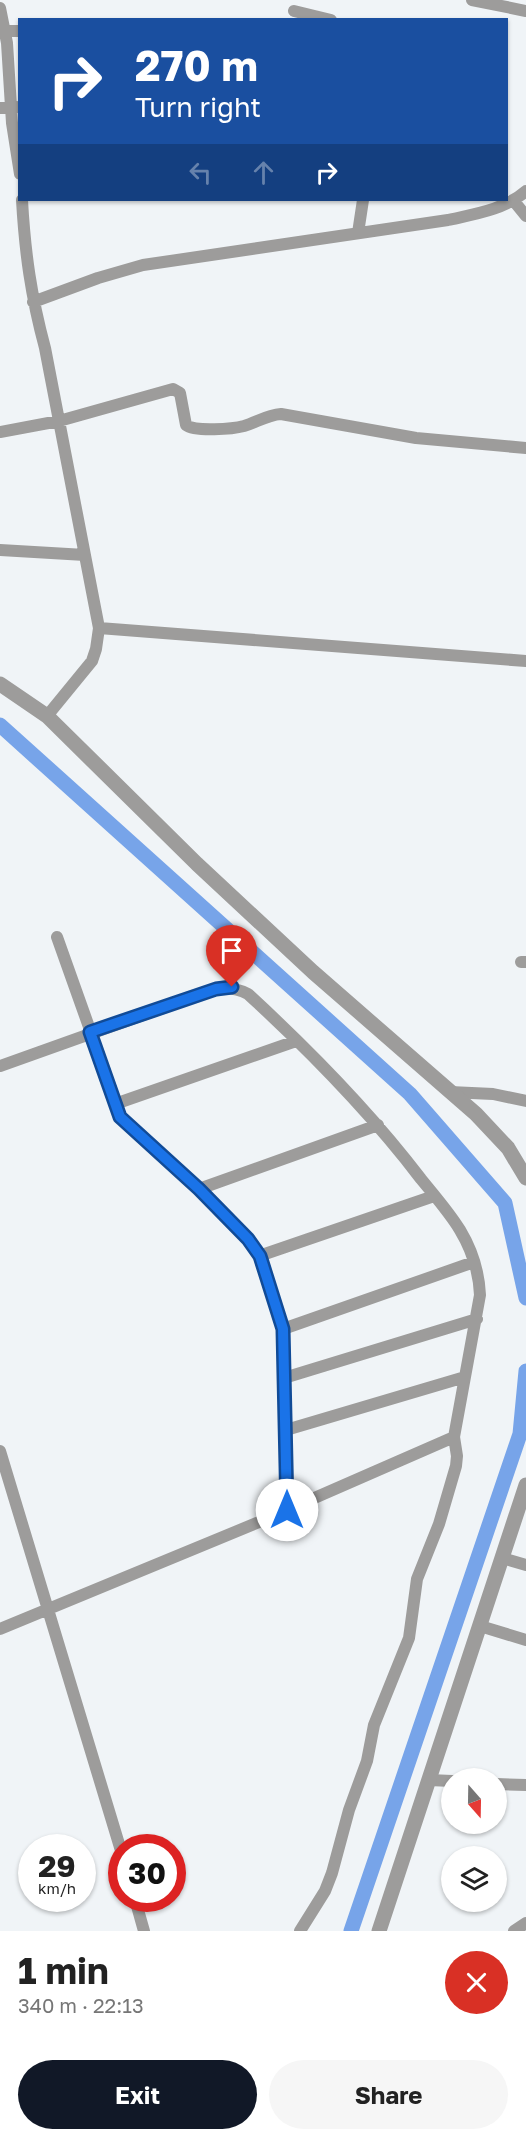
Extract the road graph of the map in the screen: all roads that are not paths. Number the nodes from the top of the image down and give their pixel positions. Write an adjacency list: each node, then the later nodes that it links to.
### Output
1 (472, 0): 4 (street)
2 (0, 8): 7 (street)
3 (294, 11): 5 (street)
4 (526, 11)
5 (323, 18)
6 (18, 32): 7 (street)
7 (4, 40): 8 (street)
8 (10, 107): 9 (street)
9 (18, 161)
10 (526, 191): 11 (street)
11 (513, 200): 14 (street); 15 (street)
12 (22, 201): 16 (street)
13 (363, 201): 15 (street)
14 (526, 216)
15 (358, 233): 16 (street)
16 (33, 302): 17 (street)
17 (59, 421): 18 (street); 19 (street); 21 (street)
18 (0, 432)
19 (526, 448)
20 (0, 550): 21 (street)
21 (85, 555): 22 (street)
22 (99, 628): 23 (street); 25 (street)
23 (526, 661)
24 (0, 684): 25 (street)
25 (47, 716): 30 (street)
26 (57, 937): 27 (street)
27 (90, 1032): 28 (street); 29 (street); 32 (street)
28 (296, 1041): 32 (street); 33 (street)
29 (0, 1066)
30 (450, 1092): 31 (street); 34 (street)
31 (526, 1101)
32 (115, 1104): 35 (street)
33 (378, 1125): 35 (street); 36 (street)
34 (526, 1178)
35 (199, 1189): 37 (street)
36 (434, 1196): 37 (street); 38 (street)
37 (260, 1256): 40 (street)
38 (474, 1262): 39 (street); 40 (street)
39 (477, 1319): 41 (street); 42 (street)
40 (283, 1329): 42 (street)
41 (465, 1377): 43 (street); 44 (street)
42 (284, 1378): 43 (street)
43 (286, 1430): 47 (street)
44 (454, 1437): 47 (street); 62 (street)
45 (0, 1451): 50 (street)
46 (525, 1490): 48 (street)
47 (287, 1510): 50 (street)
48 (502, 1558): 49 (street); 51 (street)
49 (526, 1565)
50 (47, 1608): 52 (street); 58 (street)
51 (480, 1626): 53 (street); 54 (street)
52 (0, 1629)
53 (526, 1640)
54 (429, 1780): 55 (street); 63 (street)
55 (441, 1781)
56 (507, 1784): 57 (street)
57 (526, 1785)
58 (116, 1834)
59 (139, 1912): 61 (street)
60 (526, 1923): 64 (street)
61 (144, 1931)
62 (300, 1931)
63 (379, 1931)
64 (514, 1931)

